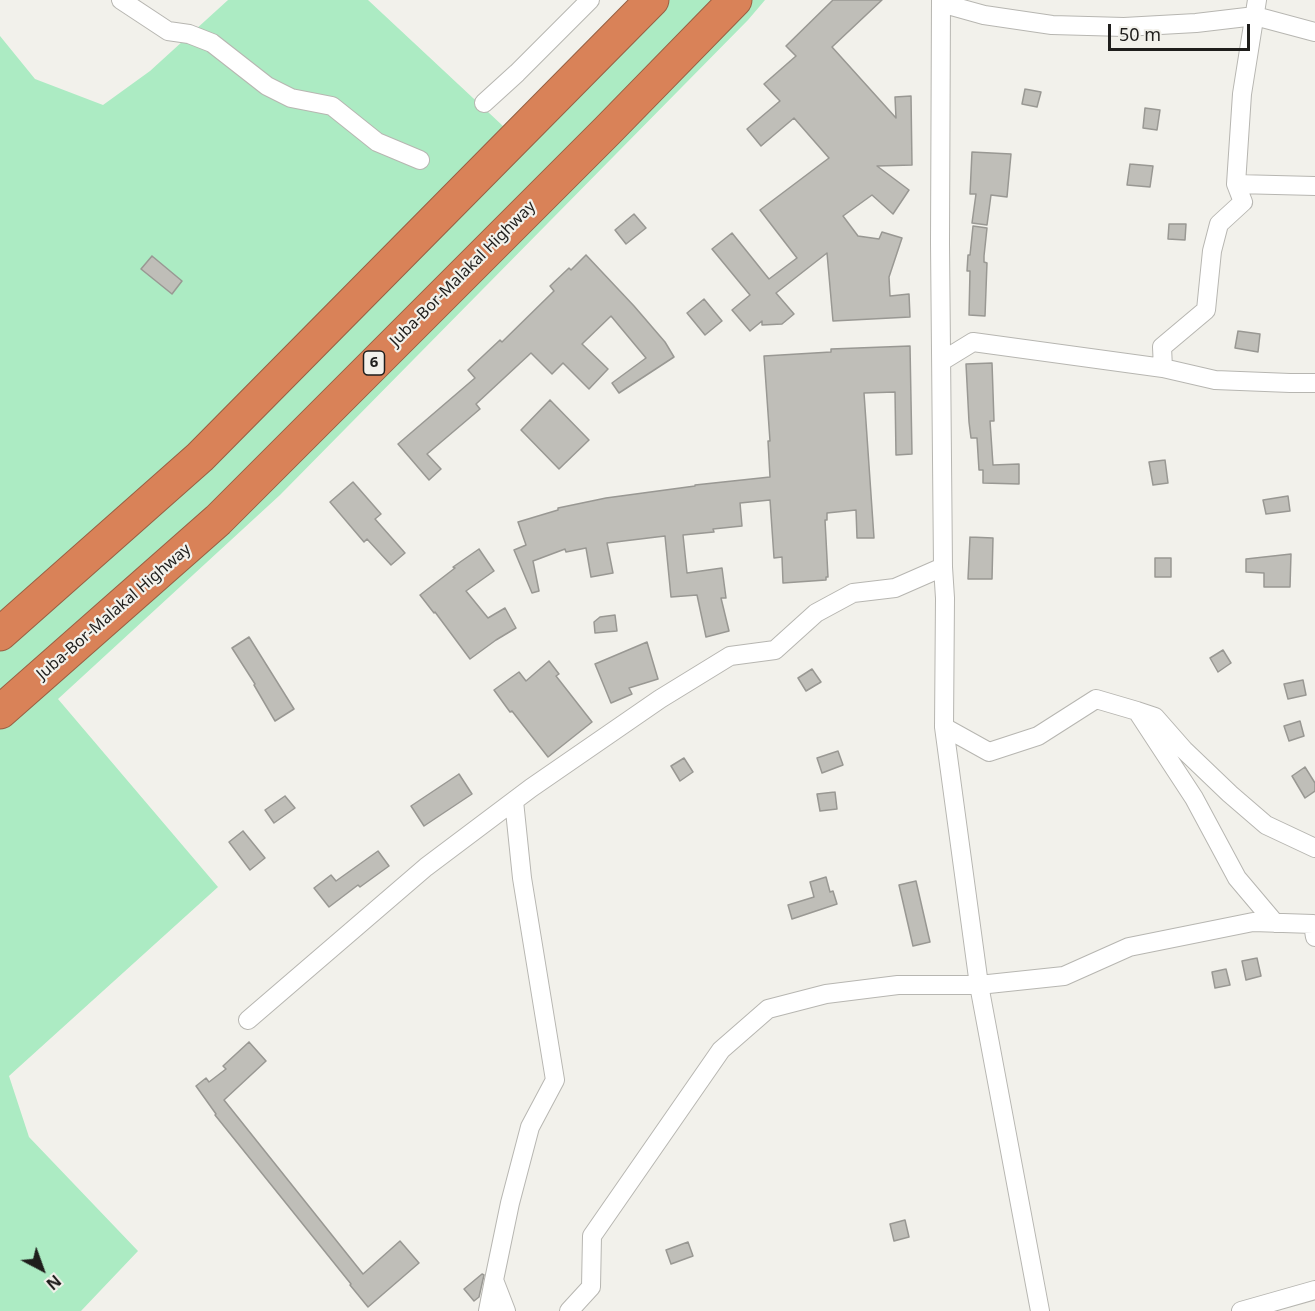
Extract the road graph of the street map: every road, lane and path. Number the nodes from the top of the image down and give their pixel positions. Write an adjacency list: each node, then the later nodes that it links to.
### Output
1 (121, 0): 9 (street)
2 (590, 0): 8 (street)
3 (652, 0): 16 (highway)
4 (735, 0): 18 (highway, Juba-Bor-Malakal Highway / 6)
5 (941, 1): 6 (street); 12 (street)
6 (1256, 8): 7 (street); 10 (street)
7 (1315, 32)
8 (484, 103)
9 (420, 160)
10 (1236, 184): 11 (street); 13 (street)
11 (1315, 186)
12 (942, 360): 13 (street); 15 (street)
13 (1163, 368): 14 (street)
14 (1315, 383)
15 (943, 567): 19 (street); 20 (street)
16 (0, 634)
17 (1137, 711): 19 (street); 21 (street); 22 (street)
18 (0, 712)
19 (944, 726): 24 (street)
20 (514, 801): 25 (street); 26 (street)
21 (1315, 848)
22 (1275, 922): 23 (street); 24 (street)
23 (1314, 928)
24 (979, 985): 30 (street); 31 (street)
25 (248, 1020)
26 (494, 1280): 28 (street); 29 (street)
27 (1315, 1290): 32 (street)
28 (488, 1311)
29 (506, 1311)
30 (569, 1311)
31 (1040, 1311)
32 (1241, 1311)

